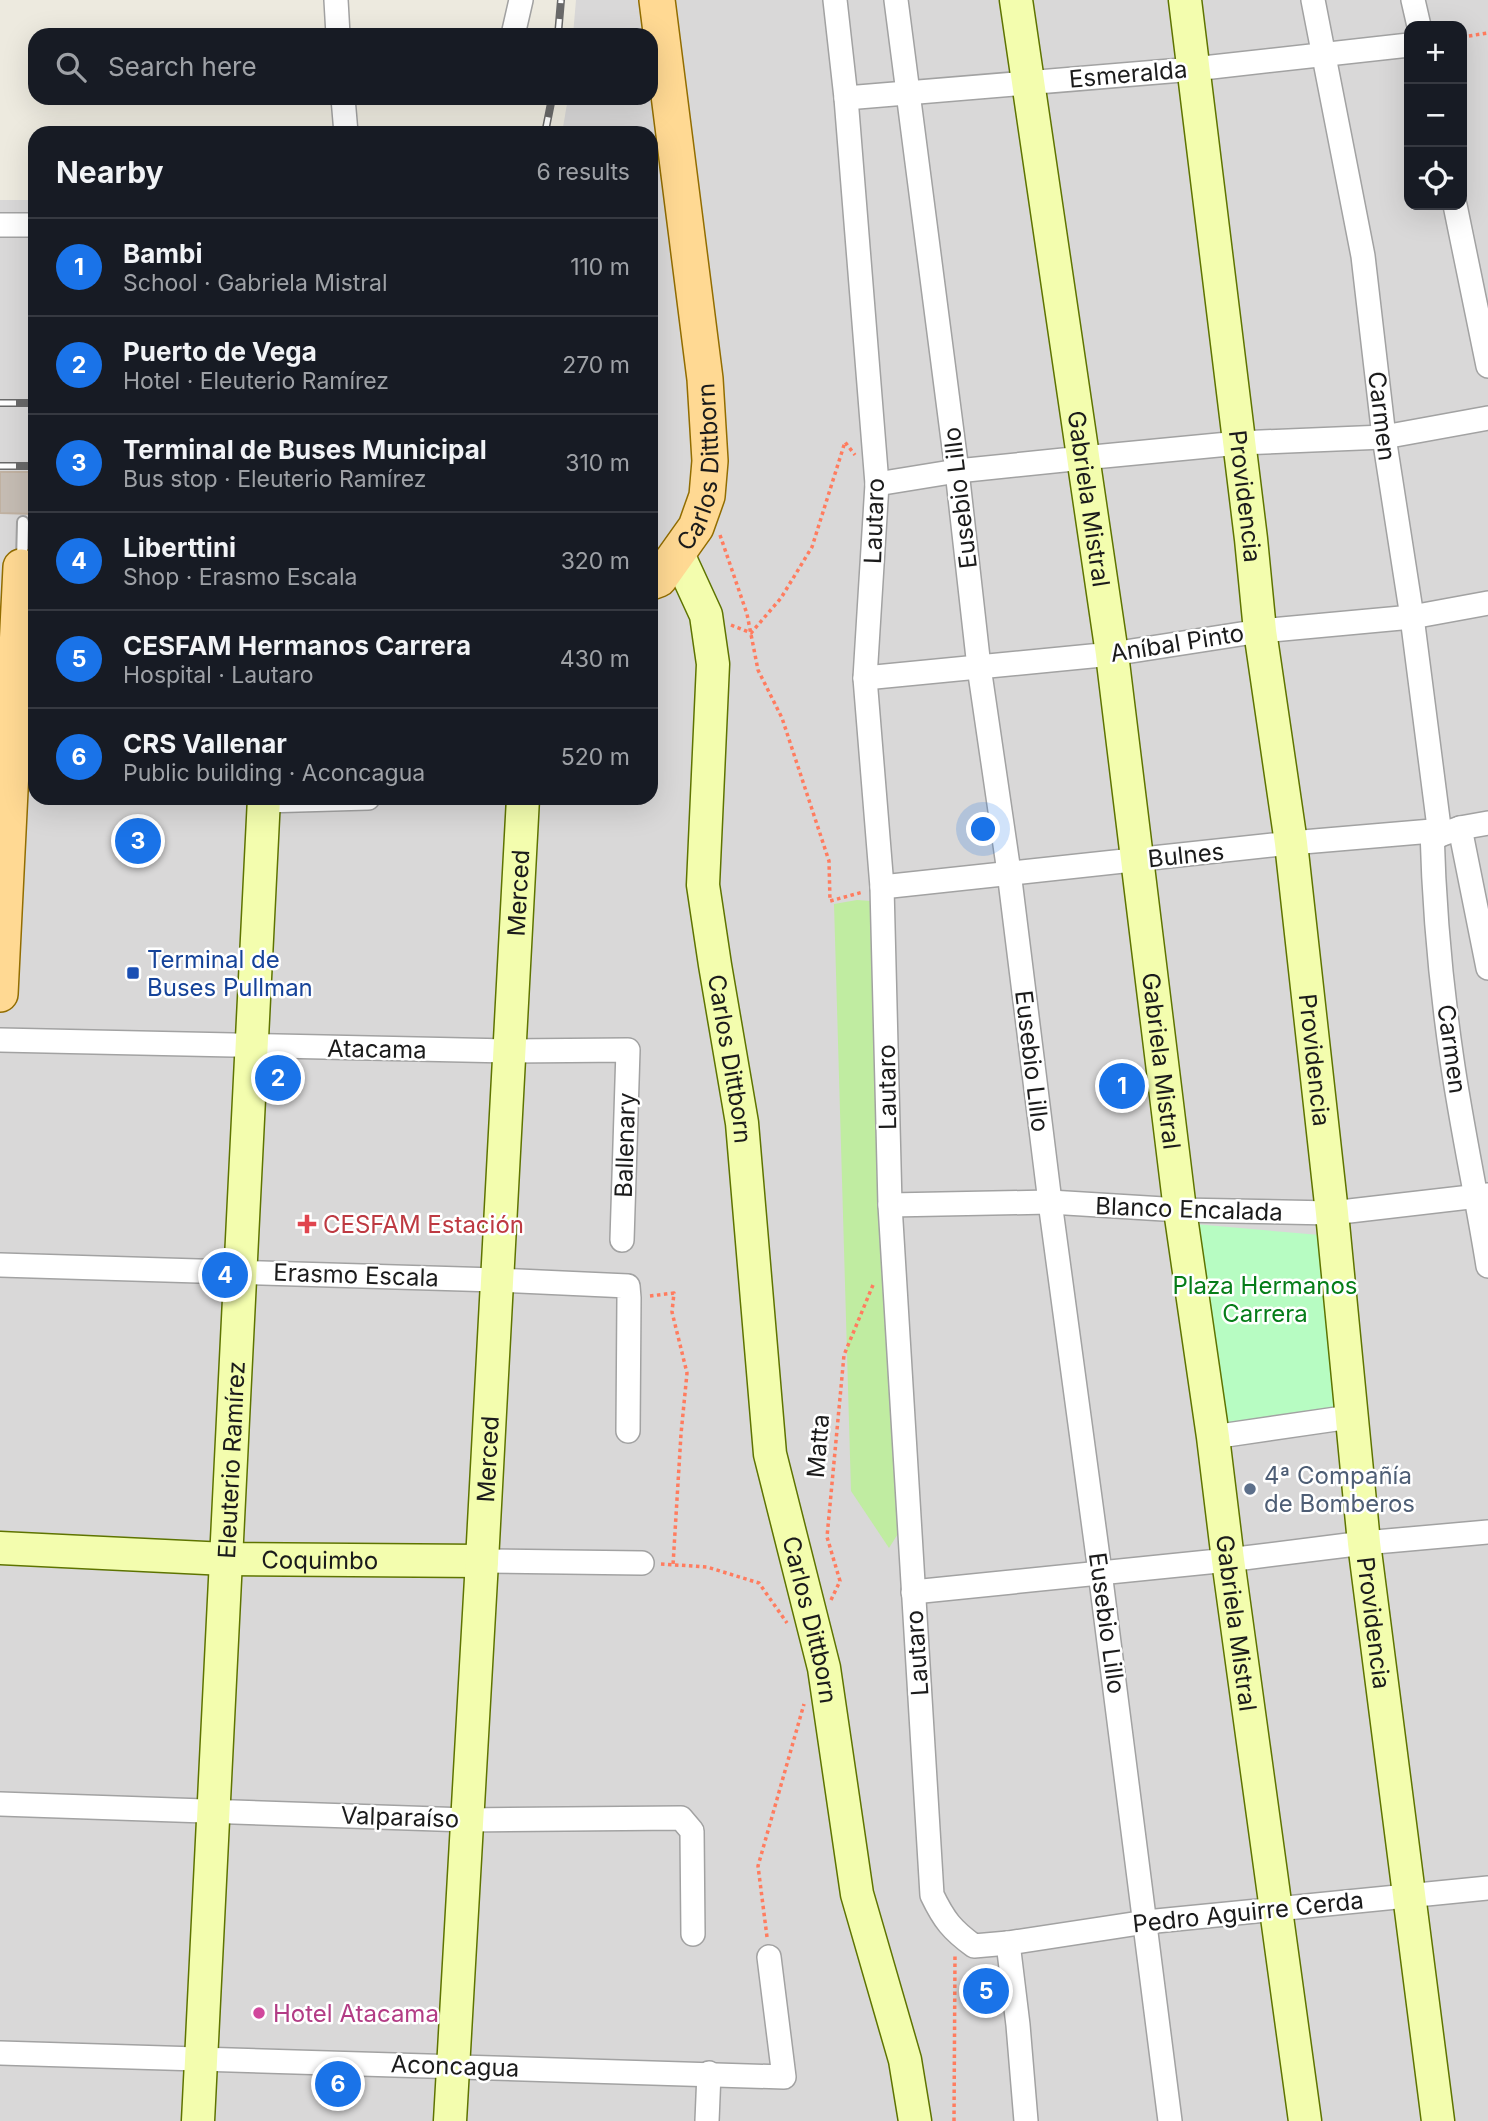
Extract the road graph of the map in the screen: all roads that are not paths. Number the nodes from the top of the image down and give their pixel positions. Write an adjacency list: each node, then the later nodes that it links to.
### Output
1 (336, 0): 11 (street)
2 (521, 0): 12 (street)
3 (656, 0): 32 (main road, Carlos Dittborn)
4 (835, 0): 18 (street, Lautaro)
5 (896, 0): 17 (street, Eusebio Lillo)
6 (1016, 0): 16 (street, Gabriela Mistral)
7 (1185, 0): 15 (street, Providencia)
8 (1313, 0): 14 (street, Carmen)
9 (1413, 0): 10 (street)
10 (1418, 21)
11 (338, 28)
12 (515, 28)
13 (1404, 46): 14 (street, Esmeralda)
14 (1323, 55): 15 (street, Esmeralda); 26 (street, Carmen)
15 (1194, 69): 16 (street, Esmeralda); 27 (street, Providencia)
16 (1027, 82): 17 (street, Esmeralda); 28 (street, Gabriela Mistral)
17 (908, 93): 18 (street, Esmeralda); 29 (street, Eusebio Lillo)
18 (846, 98): 30 (street, Lautaro)
19 (344, 105): 20 (street)
20 (345, 126)
21 (1456, 210): 24 (street)
22 (0, 225): 23 (street)
23 (28, 225)
24 (1488, 366)
25 (1488, 418): 26 (street)
26 (1384, 437): 27 (street); 36 (street, Carmen)
27 (1239, 443): 28 (street); 37 (street, Providencia)
28 (1083, 458): 29 (street); 38 (street, Gabriela Mistral)
29 (957, 471): 30 (street); 39 (street, Eusebio Lillo)
30 (877, 484): 40 (street, Lautaro)
31 (23, 522): 34 (lane)
32 (664, 557): 33 (main road); 94 (street, Carlos Dittborn)
33 (658, 579)
34 (19, 582): 50 (main road)
35 (1488, 603): 36 (street, Aníbal Pinto)
36 (1412, 617): 37 (street, Aníbal Pinto); 44 (street, Carmen)
37 (1259, 631): 38 (street, Aníbal Pinto); 45 (street, Providencia)
38 (1112, 654): 39 (street, Aníbal Pinto); 46 (street, Gabriela Mistral)
39 (979, 667): 40 (street, Aníbal Pinto); 47 (street, Eusebio Lillo)
40 (865, 678): 48 (street, Lautaro)
41 (264, 805): 52 (street, Eleuterio Ramírez)
42 (523, 805): 54 (street, Merced)
43 (1488, 823): 44 (street, Bulnes)
44 (1444, 831): 45 (street, Bulnes); 49 (street); 55 (street, Carmen)
45 (1291, 843): 46 (street, Bulnes); 59 (street, Providencia)
46 (1139, 861): 47 (street, Bulnes); 58 (street, Gabriela Mistral)
47 (1009, 872): 48 (street, Bulnes); 56 (street, Eusebio Lillo)
48 (882, 887): 57 (street, Lautaro)
49 (1488, 968)
50 (0, 994)
51 (0, 1040): 52 (street, Atacama)
52 (251, 1047): 54 (street, Atacama); 63 (street, Eleuterio Ramírez)
53 (628, 1050): 54 (street, Atacama); 60 (street, Ballenary)
54 (509, 1051): 64 (street, Merced)
55 (1483, 1196): 59 (street, Blanco Encalada); 62 (street, Carmen)
56 (1049, 1202): 57 (street, Blanco Encalada); 58 (street, Blanco Encalada); 75 (street, Eusebio Lillo)
57 (890, 1205): 76 (street, Lautaro)
58 (1180, 1210): 59 (street, Blanco Encalada); 67 (street, Gabriela Mistral)
59 (1332, 1213): 65 (street, Providencia)
60 (622, 1240)
61 (0, 1265): 63 (street, Erasmo Escala)
62 (1488, 1266)
63 (240, 1272): 64 (street, Erasmo Escala); 71 (street, Eleuterio Ramírez)
64 (496, 1280): 66 (street, Erasmo Escala); 73 (street, Merced)
65 (1350, 1417): 67 (street); 69 (street, Providencia)
66 (628, 1431)
67 (1213, 1437): 72 (street, Gabriela Mistral)
68 (1488, 1532): 69 (street)
69 (1364, 1544): 72 (street); 81 (street, Providencia)
70 (0, 1548): 71 (street, Coquimbo)
71 (226, 1559): 73 (street, Coquimbo); 78 (street, Eleuterio Ramírez)
72 (1228, 1560): 75 (street); 82 (street, Gabriela Mistral)
73 (482, 1561): 74 (street, Coquimbo); 79 (street, Merced)
74 (642, 1563)
75 (1100, 1572): 76 (street); 83 (street, Eusebio Lillo)
76 (913, 1592): 85 (street, Lautaro)
77 (0, 1804): 78 (street, Valparaíso)
78 (214, 1812): 79 (street, Valparaíso); 88 (street, Eleuterio Ramírez)
79 (467, 1819): 84 (street, Valparaíso); 89 (street, Merced)
80 (1488, 1888): 81 (street, Pedro Aguirre Cerda)
81 (1409, 1895): 82 (street, Pedro Aguirre Cerda); 98 (street, Providencia)
82 (1277, 1910): 83 (street, Pedro Aguirre Cerda); 97 (street, Gabriela Mistral)
83 (1146, 1922): 85 (street, Pedro Aguirre Cerda); 96 (street, Eusebio Lillo)
84 (693, 1934)
85 (1008, 1943): 95 (street)
86 (769, 1957): 90 (street, Aconcagua)
87 (0, 2053): 88 (street, Aconcagua)
88 (201, 2059): 89 (street, Aconcagua); 91 (street, Eleuterio Ramírez)
89 (453, 2066): 90 (street, Aconcagua); 92 (street, Merced)
90 (709, 2073): 93 (street)
91 (198, 2121)
92 (450, 2121)
93 (707, 2121)
94 (915, 2121)
95 (1026, 2121)
96 (1170, 2121)
97 (1305, 2121)
98 (1438, 2121)

